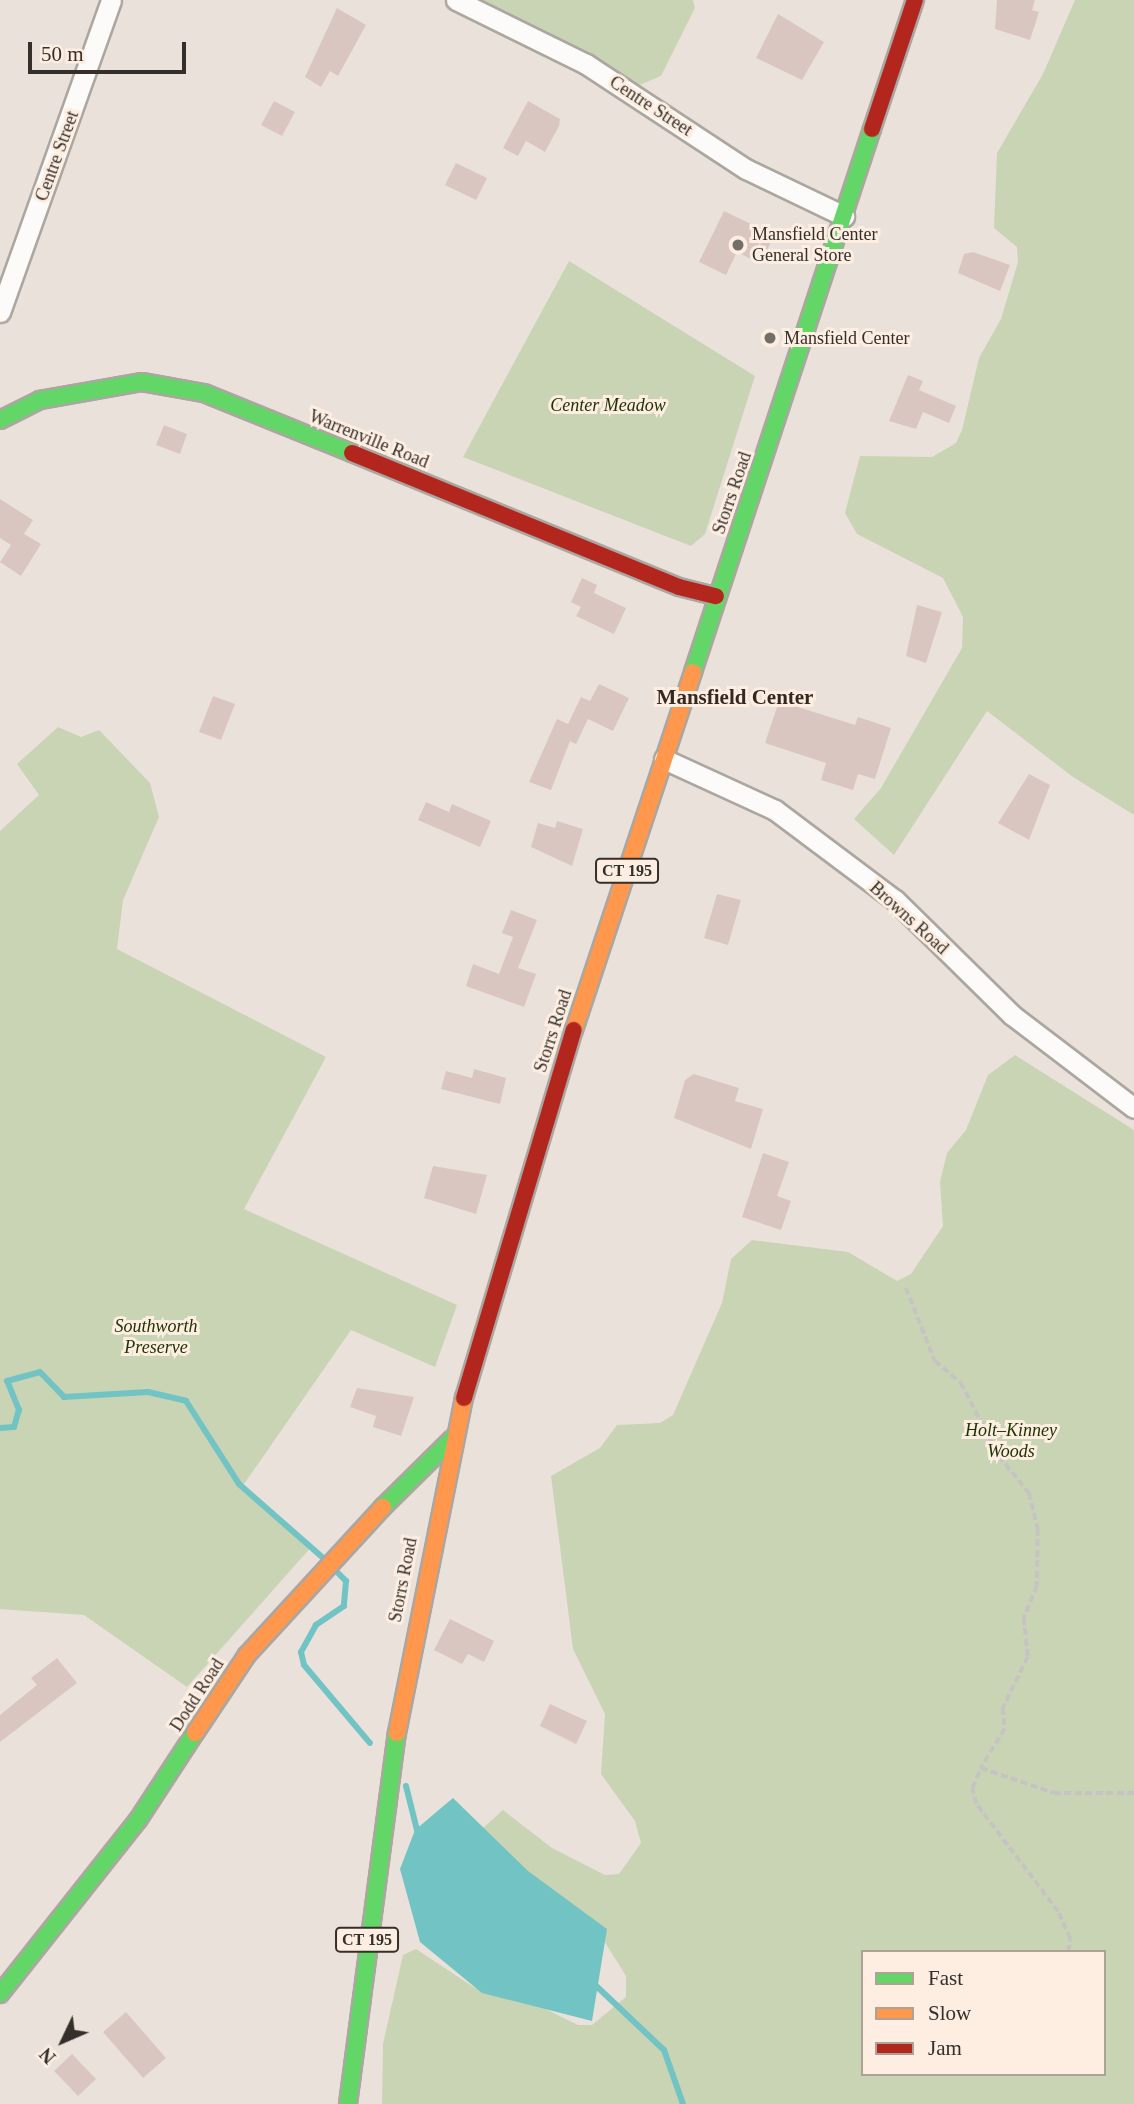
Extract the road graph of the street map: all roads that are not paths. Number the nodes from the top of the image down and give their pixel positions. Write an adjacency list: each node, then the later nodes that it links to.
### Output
1 (111, 0): 5 (street, Centre Street)
2 (456, 0): 4 (street, Centre Street)
3 (915, 0): 4 (main road, Storrs Road / CT 195)
4 (844, 216): 7 (main road, Storrs Road / CT 195)
5 (0, 312)
6 (0, 420): 7 (main road, Warrenville Road)
7 (716, 596): 8 (main road, Storrs Road / CT 195)
8 (664, 760): 9 (street, Browns Road); 10 (main road, Storrs Road / CT 195)
9 (1134, 1108)
10 (452, 1440): 11 (main road, Dodd Road); 12 (main road, Storrs Road / CT 195)
11 (0, 1994)
12 (348, 2104)

